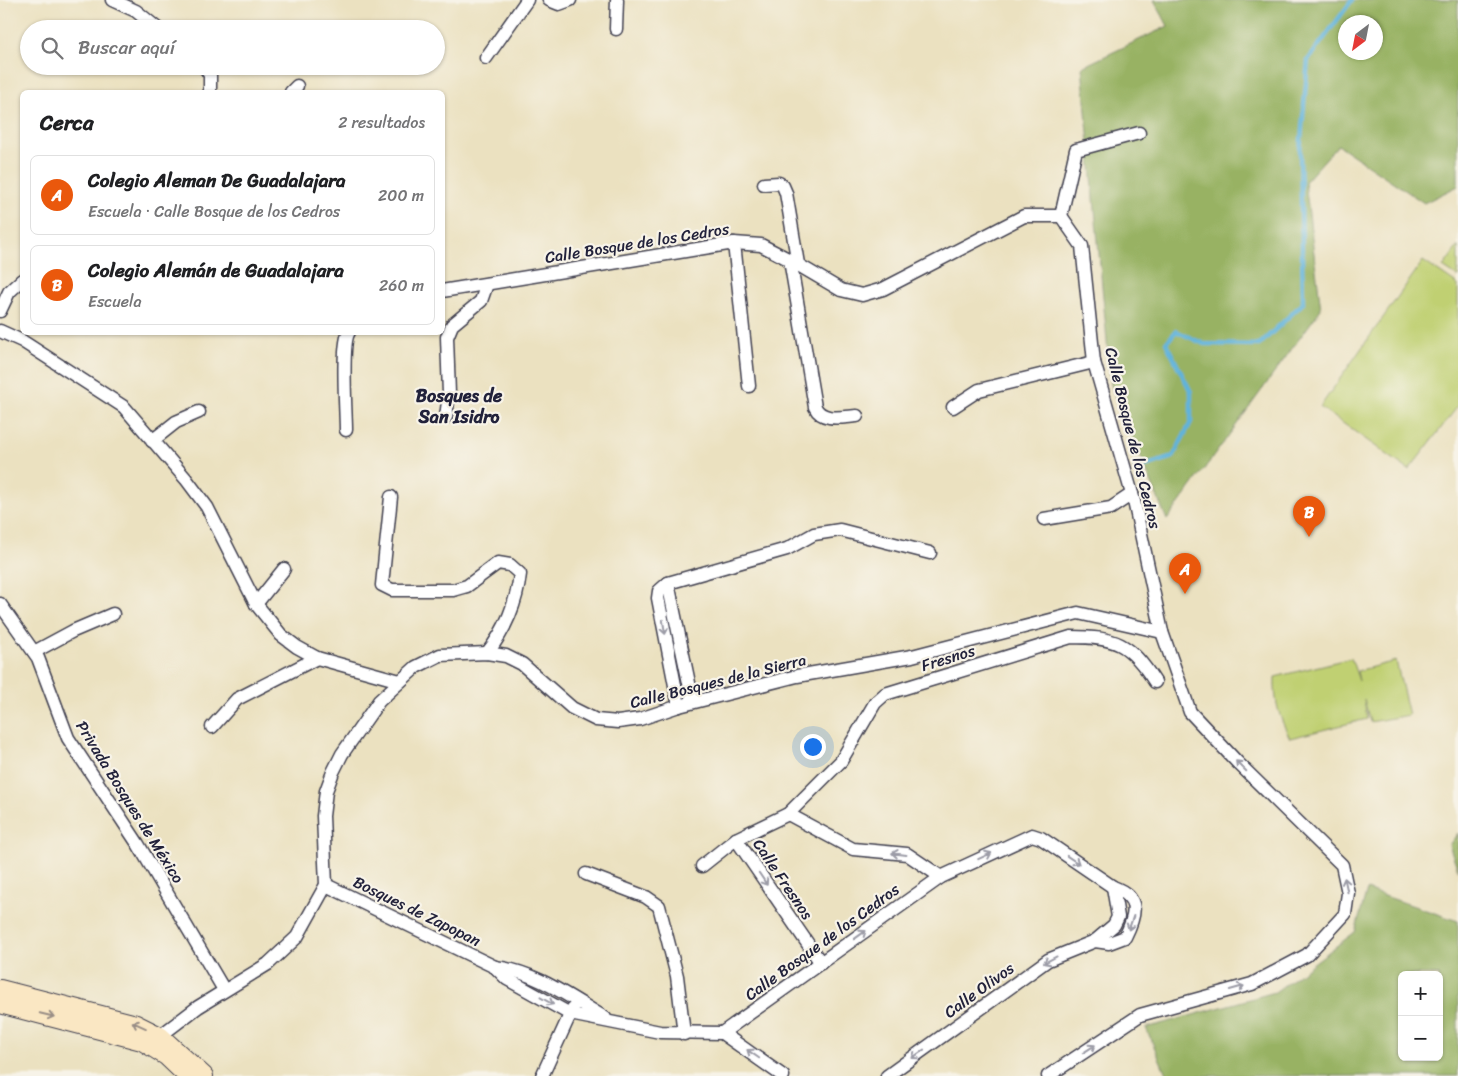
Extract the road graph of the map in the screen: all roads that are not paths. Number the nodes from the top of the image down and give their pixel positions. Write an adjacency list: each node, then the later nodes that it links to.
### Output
1 (112, 0): 6 (street)
2 (527, 0): 8 (street)
3 (549, 0): 4 (street)
4 (570, 0)
5 (617, 0): 7 (street)
6 (147, 20)
7 (616, 29)
8 (486, 58)
9 (210, 75): 10 (street)
10 (210, 90)
11 (1139, 133): 13 (street)
12 (764, 184): 15 (street)
13 (1061, 216): 15 (street, Calle Bosque de los Cedros); 22 (street, Calle Bosque de los Cedros)
14 (734, 242): 15 (street, Calle Bosque de los Cedros); 17 (street, Calle Bosque de los Cedros); 23 (street)
15 (794, 262): 26 (street)
16 (20, 282): 19 (street)
17 (487, 284): 18 (street, Calle Bosque de los Cedros); 27 (street)
18 (445, 291)
19 (0, 311)
20 (0, 331): 29 (street)
21 (347, 335): 28 (street)
22 (1094, 362): 24 (street); 30 (street, Calle Bosque de los Cedros)
23 (749, 386)
24 (953, 406)
25 (199, 412): 29 (street)
26 (857, 416)
27 (446, 417)
28 (346, 430)
29 (152, 441): 37 (street)
30 (1132, 494): 32 (street); 39 (street, Calle Bosque de los Cedros)
31 (390, 497): 41 (street)
32 (1044, 519)
33 (930, 553): 35 (street)
34 (284, 568): 37 (street)
35 (668, 583): 45 (street); 46 (street, one-way to 46)
36 (0, 604): 40 (street, Privada Bosques de México)
37 (256, 604): 42 (street)
38 (113, 614): 40 (street)
39 (1162, 632): 45 (street, Calle Bosques de la Sierra); 71 (street, Calle Bosque de los Cedros, one-way to 39)
40 (34, 652): 58 (street, Privada Bosques de México)
41 (487, 652): 43 (street, Calle Bosques de la Sierra); 46 (street, Calle Bosques de la Sierra)
42 (317, 658): 43 (street); 47 (street)
43 (400, 681): 53 (street, Calle Bosques de la Sierra)
44 (1155, 682): 48 (street, Fresnos)
45 (693, 702): 46 (street, Calle Bosques de la Sierra)
46 (679, 706)
47 (212, 727)
48 (788, 814): 49 (street, Fresnos); 52 (street, one-way to 48)
49 (736, 838): 50 (street, Fresnos); 56 (street, Calle Fresnos, one-way to 56)
50 (702, 866)
51 (586, 874): 64 (street)
52 (941, 876): 54 (street, Calle Bosque de los Cedros, one-way to 54); 56 (street, Calle Bosque de los Cedros, one-way to 52)
53 (326, 885): 57 (street, Bosques de Zapopan); 58 (street, Calle Bosques de la Sierra)
54 (1113, 887): 55 (street); 55 (street, one-way to 55)
55 (1095, 941): 70 (street, Calle Olivos, one-way to 70)
56 (821, 963): 63 (street, Calle Bosque de los Cedros)
57 (495, 967): 60 (street, Bosques de Zapopan); 61 (street, Bosques de Zapopan, one-way to 61)
58 (224, 990): 65 (street, Calle Bosques de la Sierra)
59 (3, 999): 65 (main road)
60 (576, 1001): 61 (street); 62 (street, Bosques de Zapopan)
61 (570, 1014): 62 (street, Bosques de Zapopan); 68 (street)
62 (614, 1024): 64 (street, Bosques de Zapopan)
63 (722, 1033): 64 (street, Bosques de Zapopan); 69 (street, one-way to 63)
64 (684, 1034)
65 (157, 1041): 66 (main road); 67 (main road)
66 (187, 1076)
67 (204, 1076)
68 (542, 1076)
69 (783, 1076)
70 (888, 1076)
71 (1048, 1076)

